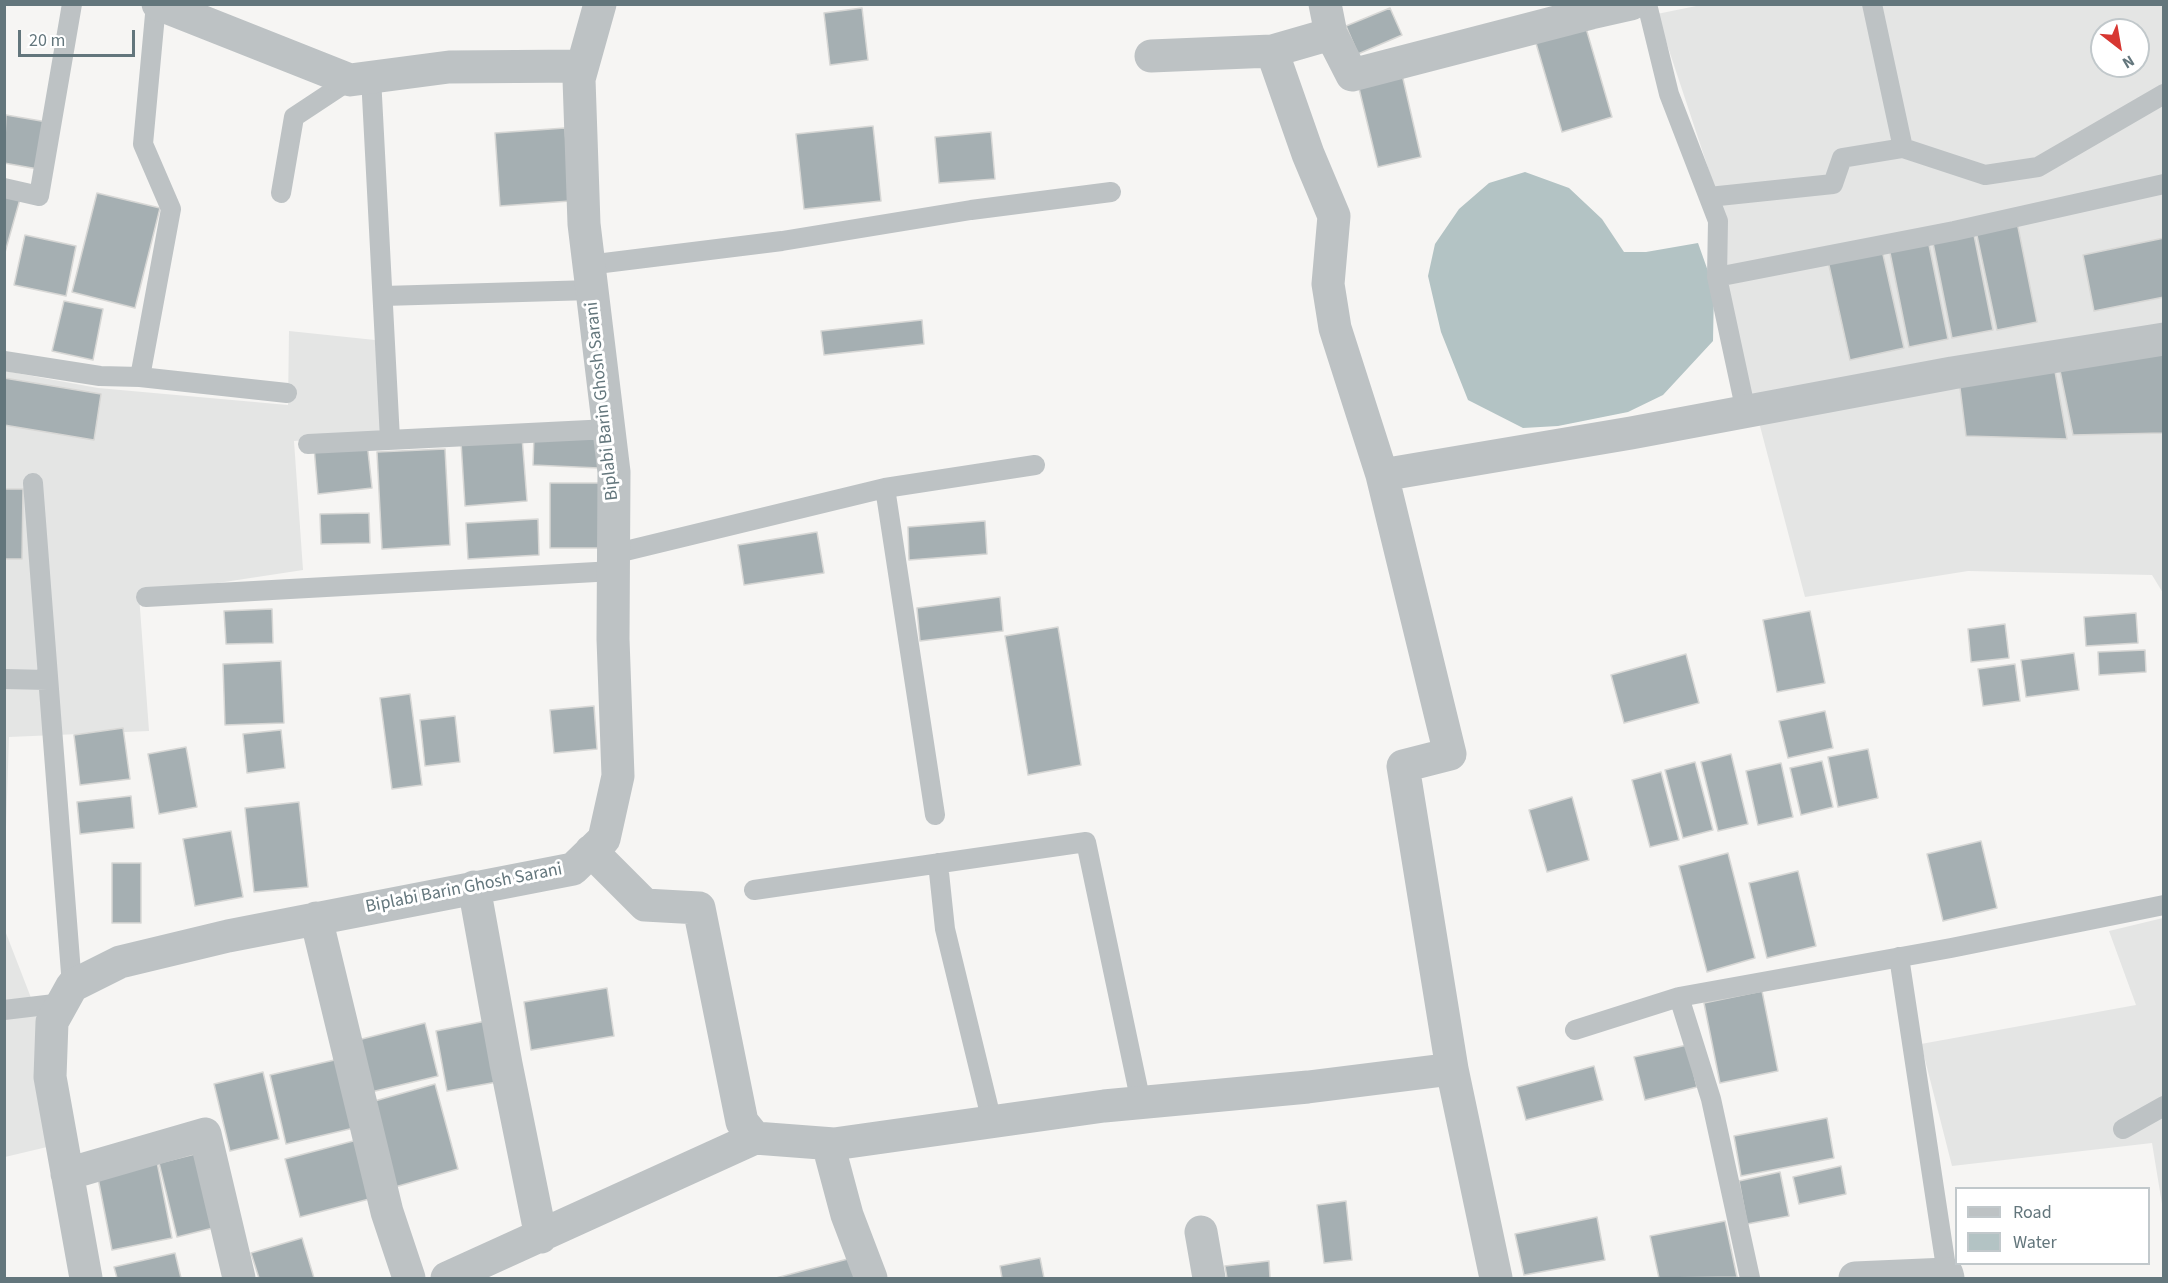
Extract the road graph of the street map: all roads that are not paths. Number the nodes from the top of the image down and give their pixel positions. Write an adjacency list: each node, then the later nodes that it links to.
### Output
1 (72, 4): 15 (lane)
2 (157, 4): 11 (street); 24 (lane)
3 (600, 4): 10 (street, Biplabi Barin Ghosh Sarani)
4 (1631, 4): 7 (street)
5 (1647, 4): 18 (lane)
6 (1872, 4): 13 (lane)
7 (1328, 19): 8 (street)
8 (1272, 51): 9 (street); 31 (street)
9 (1151, 56)
10 (582, 66): 11 (street); 20 (street, Biplabi Barin Ghosh Sarani)
11 (360, 78): 17 (lane); 21 (lane)
12 (2163, 94): 13 (lane)
13 (1903, 148): 18 (lane)
14 (2163, 184): 19 (lane)
15 (4, 188)
16 (1111, 192): 20 (lane)
17 (281, 193)
18 (1709, 197): 19 (lane)
19 (1717, 277): 26 (lane)
20 (590, 278): 21 (lane); 27 (street, Biplabi Barin Ghosh Sarani)
21 (383, 296): 28 (lane)
22 (2163, 339): 26 (street)
23 (4, 361): 24 (lane)
24 (140, 378): 25 (lane)
25 (287, 393)
26 (1746, 412): 31 (street)
27 (609, 429): 28 (lane); 34 (street, Biplabi Barin Ghosh Sarani)
28 (390, 439): 29 (lane)
29 (308, 444)
30 (1035, 465): 33 (lane)
31 (1382, 475): 50 (street)
32 (33, 483): 37 (lane)
33 (885, 488): 34 (lane); 38 (lane)
34 (613, 562): 35 (lane); 39 (street, Biplabi Barin Ghosh Sarani)
35 (146, 597)
36 (4, 679): 37 (lane)
37 (48, 680): 46 (lane)
38 (935, 815)
39 (591, 851): 41 (street, Biplabi Barin Ghosh Sarani); 55 (street)
40 (938, 863): 42 (lane); 51 (lane); 53 (lane)
41 (474, 887): 44 (street, Biplabi Barin Ghosh Sarani); 59 (street)
42 (754, 890)
43 (2163, 905): 45 (lane)
44 (316, 918): 46 (street, Biplabi Barin Ghosh Sarani); 63 (street)
45 (1899, 957): 47 (lane); 60 (lane)
46 (68, 995): 48 (lane); 57 (street)
47 (1679, 997): 49 (lane); 68 (lane)
48 (4, 1011)
49 (1575, 1030)
50 (1452, 1069): 51 (street); 67 (street)
51 (1141, 1102): 53 (street)
52 (2163, 1106): 54 (lane)
53 (992, 1122): 56 (street)
54 (2122, 1129)
55 (755, 1138): 56 (street); 59 (street)
56 (828, 1144): 65 (street)
57 (67, 1174): 61 (street); 62 (street)
58 (1201, 1233): 66 (street)
59 (541, 1237): 64 (street)
60 (1948, 1276): 69 (street)
61 (86, 1278)
62 (239, 1278)
63 (409, 1278)
64 (447, 1278)
65 (871, 1278)
66 (1209, 1278)
67 (1496, 1278)
68 (1750, 1278)
69 (1855, 1278)

